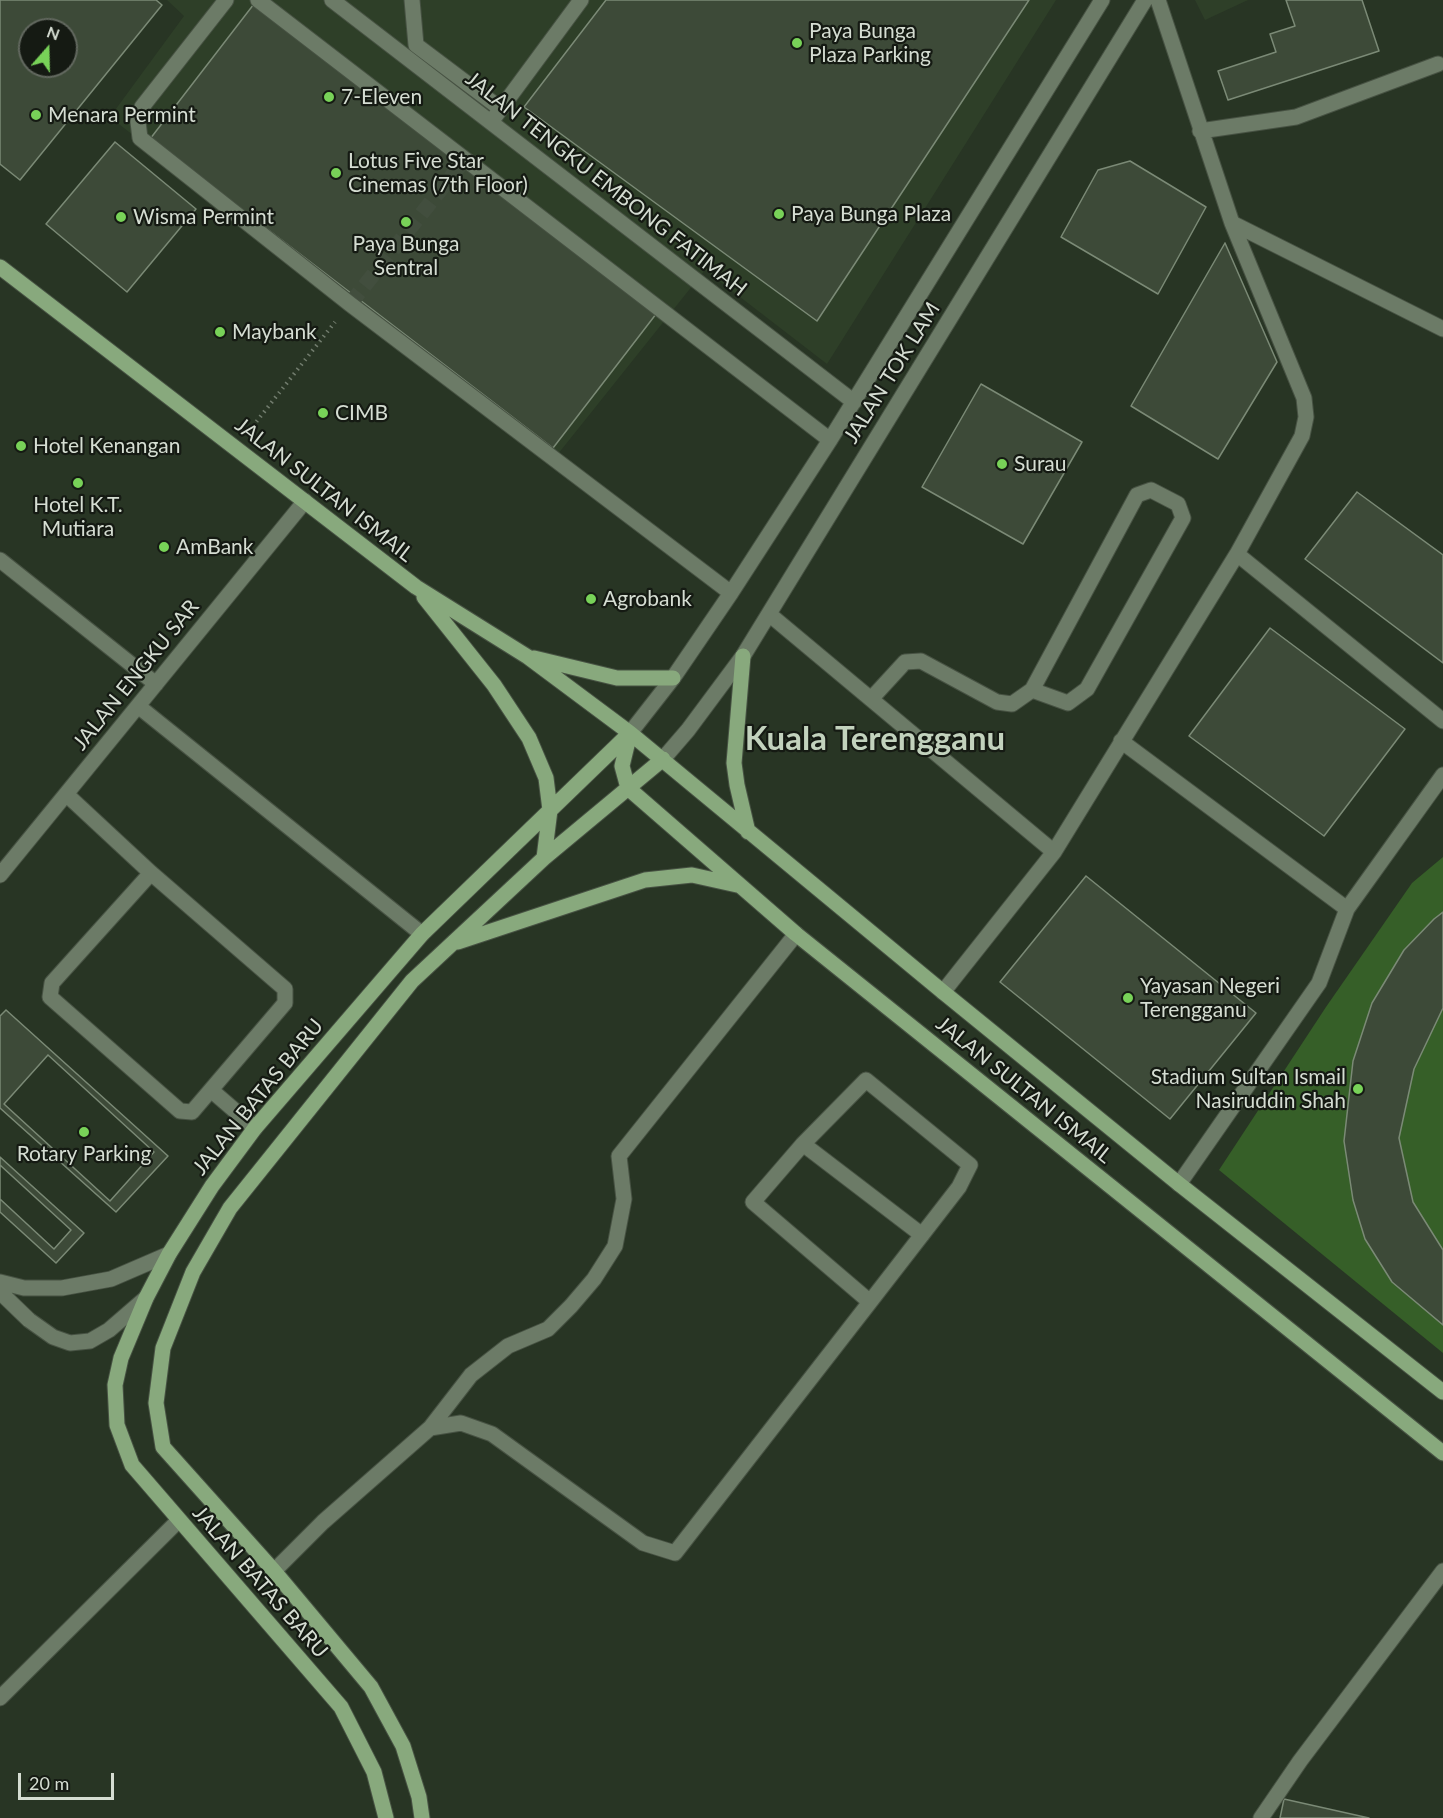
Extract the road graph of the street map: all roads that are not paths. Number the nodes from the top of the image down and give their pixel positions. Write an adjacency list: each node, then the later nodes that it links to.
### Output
1 (226, 0): 22 (street)
2 (258, 0): 17 (street)
3 (332, 0): 11 (street, JALAN TENGKU EMBONG FATIMAH)
4 (412, 0): 10 (street)
5 (581, 0): 10 (street)
6 (1102, 0): 16 (street, JALAN TOK LAM)
7 (1145, 0): 23 (street, JALAN TOK LAM)
8 (1158, 0): 12 (street)
9 (1438, 64): 12 (street)
10 (501, 109): 11 (street)
11 (491, 122): 16 (street, JALAN TENGKU EMBONG FATIMAH)
12 (1200, 131): 13 (street)
13 (1232, 223): 15 (street); 19 (street)
14 (0, 267): 18 (main road, JALAN SULTAN ISMAIL)
15 (1443, 328)
16 (854, 402): 17 (street, JALAN TOK LAM)
17 (830, 440): 22 (street, JALAN TOK LAM)
18 (304, 501): 21 (main road, JALAN SULTAN ISMAIL); 27 (street, JALAN ENGKU SAR)
19 (1237, 554): 31 (street); 33 (street)
20 (0, 560): 27 (street)
21 (416, 587): 25 (main road, JALAN SULTAN ISMAIL); 38 (main road)
22 (731, 593): 26 (street, JALAN TOK LAM)
23 (769, 614): 24 (street, JALAN TOK LAM); 29 (street)
24 (743, 656): 34 (street, JALAN TOK LAM); 39 (main road)
25 (528, 657): 26 (main road); 32 (main road, JALAN SULTAN ISMAIL)
26 (673, 678): 32 (street, JALAN TOK LAM)
27 (156, 684): 30 (street, JALAN ENGKU SAR)
28 (1032, 690): 28 (street); 29 (street)
29 (871, 699): 40 (street)
30 (138, 706): 37 (street, JALAN ENGKU SAR); 46 (street)
31 (1443, 721)
32 (630, 733): 34 (main road, JALAN SULTAN ISMAIL); 36 (main road); 38 (main road, JALAN BATAS BARU)
33 (1121, 741): 40 (street); 45 (street)
34 (663, 759): 36 (main road, JALAN BATAS BARU); 39 (main road, JALAN SULTAN ISMAIL)
35 (1443, 775): 45 (street)
36 (628, 788): 41 (main road, JALAN BATAS BARU); 44 (main road, JALAN SULTAN ISMAIL)
37 (66, 794): 42 (street); 43 (street, JALAN ENGKU SAR)
38 (550, 810): 41 (main road); 46 (main road, JALAN BATAS BARU)
39 (748, 832): 49 (main road, JALAN SULTAN ISMAIL)
40 (1054, 852): 49 (street)
41 (544, 858): 48 (main road, JALAN BATAS BARU)
42 (151, 873): 50 (street); 50 (street)
43 (0, 875)
44 (740, 886): 47 (main road, JALAN SULTAN ISMAIL); 48 (main road)
45 (1347, 909): 53 (street)
46 (422, 934): 51 (main road, JALAN BATAS BARU)
47 (796, 934): 61 (street); 62 (main road, JALAN SULTAN ISMAIL)
48 (451, 945): 64 (main road, JALAN BATAS BARU)
49 (942, 992): 53 (main road, JALAN SULTAN ISMAIL)
50 (211, 1090): 51 (street)
51 (255, 1128): 55 (main road, JALAN BATAS BARU)
52 (803, 1144): 54 (street); 54 (street); 59 (street)
53 (1179, 1184): 60 (main road, JALAN SULTAN ISMAIL)
54 (922, 1235): 59 (street)
55 (169, 1254): 56 (street); 58 (main road, JALAN BATAS BARU)
56 (0, 1282)
57 (0, 1292): 58 (street)
58 (146, 1298): 63 (main road, JALAN BATAS BARU)
59 (870, 1302): 61 (street)
60 (1443, 1392)
61 (430, 1428): 64 (street)
62 (1443, 1453)
63 (178, 1521): 66 (street); 67 (main road, JALAN BATAS BARU)
64 (274, 1571): 68 (main road, JALAN BATAS BARU)
65 (1443, 1571): 69 (street)
66 (0, 1698)
67 (386, 1818)
68 (422, 1818)
69 (1260, 1818)

